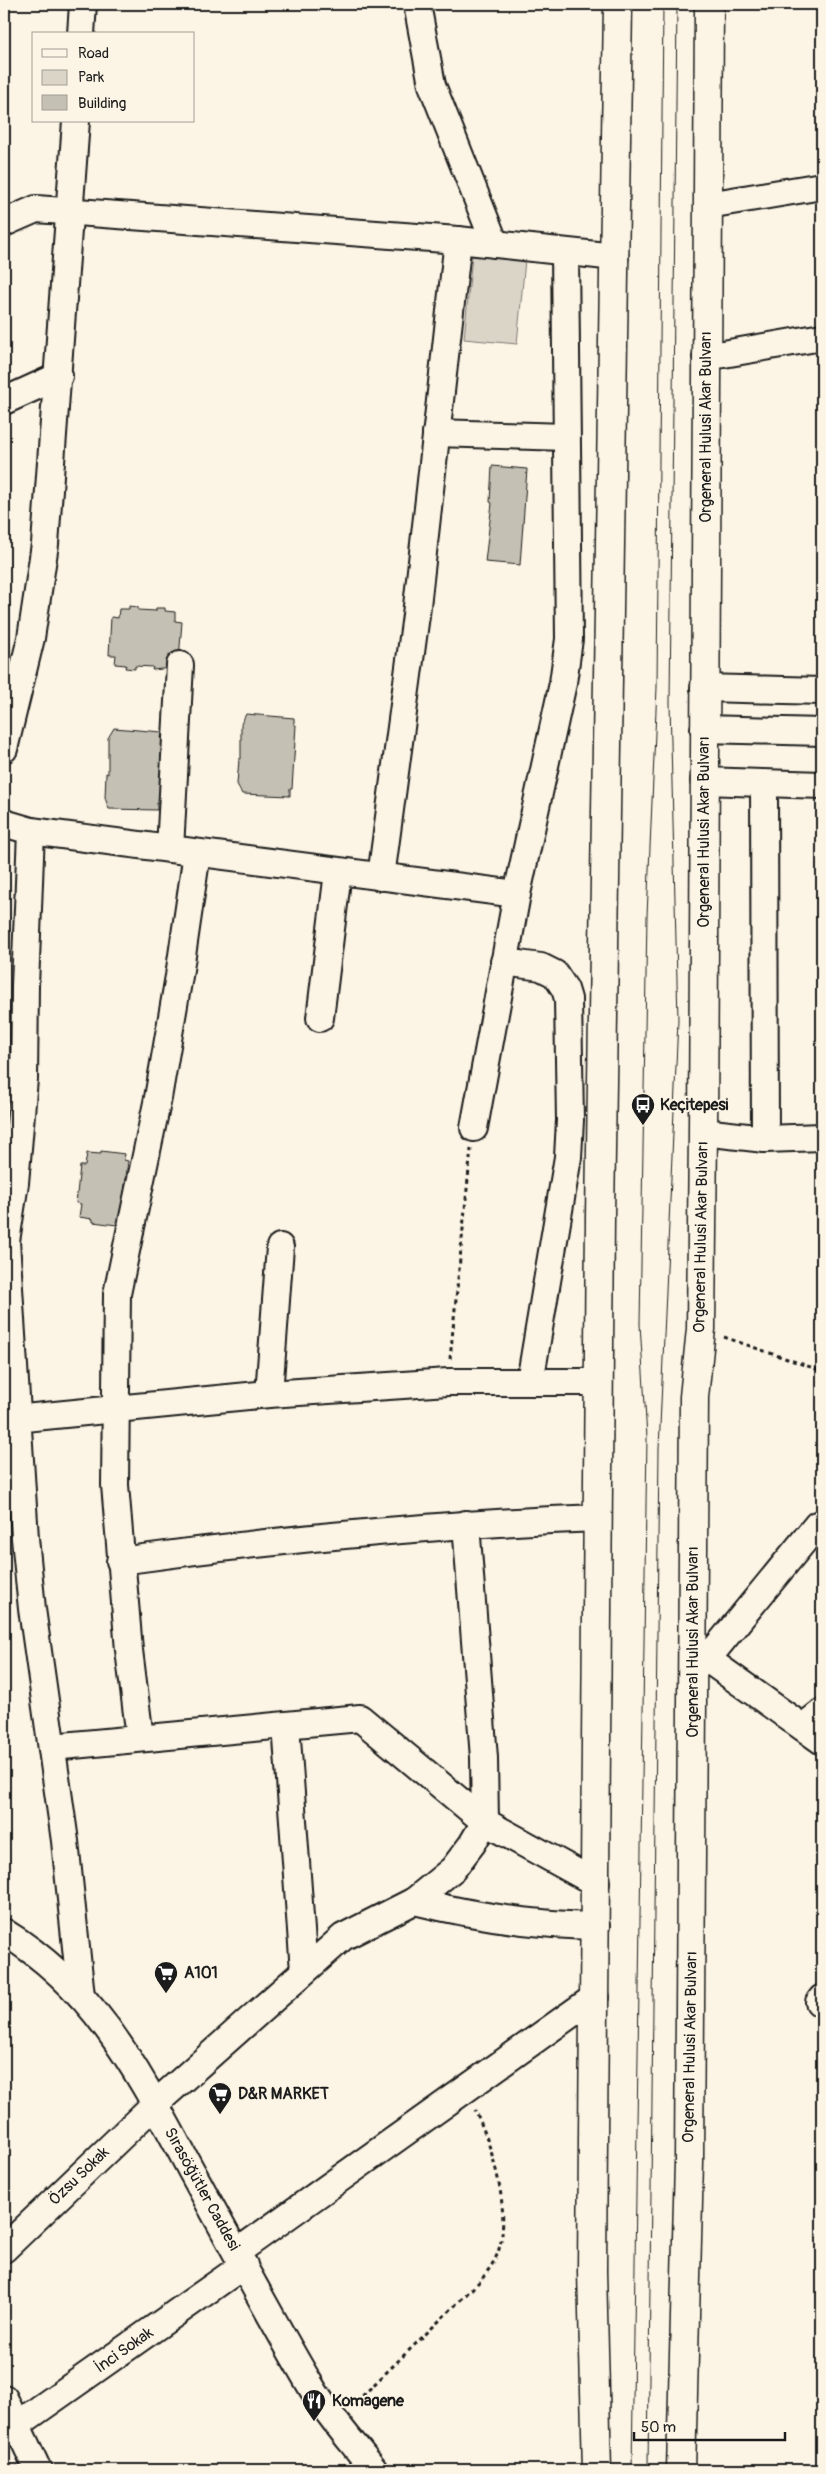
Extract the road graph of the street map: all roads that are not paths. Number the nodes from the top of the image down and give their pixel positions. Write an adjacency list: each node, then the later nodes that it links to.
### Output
1 (83, 4): 5 (street)
2 (417, 4): 12 (street)
3 (618, 4): 14 (main road)
4 (709, 4): 8 (main road, Orgeneral Hulusi Akar Bulvarı)
5 (81, 32)
6 (76, 122): 9 (street)
7 (822, 186): 8 (street)
8 (708, 205): 16 (main road, Orgeneral Hulusi Akar Bulvarı)
9 (70, 213): 10 (street); 11 (street); 17 (street)
10 (4, 223)
11 (458, 240): 12 (street); 19 (street)
12 (495, 244): 13 (street)
13 (565, 252): 14 (street); 20 (street)
14 (615, 257): 45 (main road)
15 (822, 337): 16 (street)
16 (706, 357): 22 (main road, Orgeneral Hulusi Akar Bulvarı)
17 (59, 376): 18 (street); 26 (street)
18 (4, 401)
19 (436, 432): 20 (street); 35 (street)
20 (566, 437): 36 (street)
21 (180, 665): 32 (street)
22 (704, 688): 23 (street); 24 (main road, Orgeneral Hulusi Akar Bulvarı)
23 (822, 691)
24 (704, 729): 25 (street); 27 (main road, Orgeneral Hulusi Akar Bulvarı)
25 (822, 732)
26 (4, 749)
27 (704, 781): 28 (street); 40 (main road, Orgeneral Hulusi Akar Bulvarı)
28 (764, 784): 29 (street); 42 (street)
29 (822, 785)
30 (4, 823): 31 (street)
31 (31, 831): 32 (street); 48 (street)
32 (170, 850): 33 (street)
33 (197, 853): 34 (street); 47 (street)
34 (338, 872): 35 (street); 38 (street)
35 (381, 877): 36 (street)
36 (517, 894): 37 (street)
37 (504, 962): 39 (street); 44 (street)
38 (320, 1018)
39 (474, 1128)
40 (703, 1132): 42 (street); 53 (main road, Orgeneral Hulusi Akar Bulvarı)
41 (822, 1137): 42 (street)
42 (765, 1139)
43 (280, 1247): 46 (street)
44 (530, 1382): 45 (street); 46 (street)
45 (599, 1382): 49 (main road)
46 (269, 1394): 47 (street)
47 (115, 1411): 48 (street); 52 (street)
48 (10, 1420): 57 (street)
49 (598, 1518): 50 (street); 59 (main road)
50 (466, 1524): 52 (street); 58 (street)
51 (817, 1525): 53 (street)
52 (120, 1561): 56 (street)
53 (701, 1653): 55 (street); 76 (main road, Orgeneral Hulusi Akar Bulvarı)
54 (286, 1725): 56 (street); 58 (street); 63 (street)
55 (816, 1727)
56 (140, 1738): 57 (street)
57 (52, 1747): 64 (street)
58 (485, 1822): 59 (street); 60 (street, Özsu Sokak)
59 (596, 1883): 61 (main road)
60 (414, 1901): 61 (street); 63 (street, Özsu Sokak)
61 (596, 1926): 65 (main road)
62 (4, 1932): 64 (street, Sırasöğütler Caddesi)
63 (304, 1971): 68 (street, Özsu Sokak)
64 (81, 1996): 68 (street, Sırasöğütler Caddesi)
65 (595, 1997): 70 (street, İnci Sokak); 75 (main road)
66 (822, 1998): 67 (street)
67 (822, 2004)
68 (155, 2104): 69 (street, Özsu Sokak); 70 (street, Sırasöğütler Caddesi)
69 (4, 2249)
70 (240, 2258): 72 (street, İnci Sokak); 74 (street, Sırasöğütler Caddesi)
71 (4, 2398): 72 (street)
72 (11, 2430): 73 (street)
73 (38, 2470)
74 (374, 2470)
75 (597, 2470)
76 (681, 2470)

